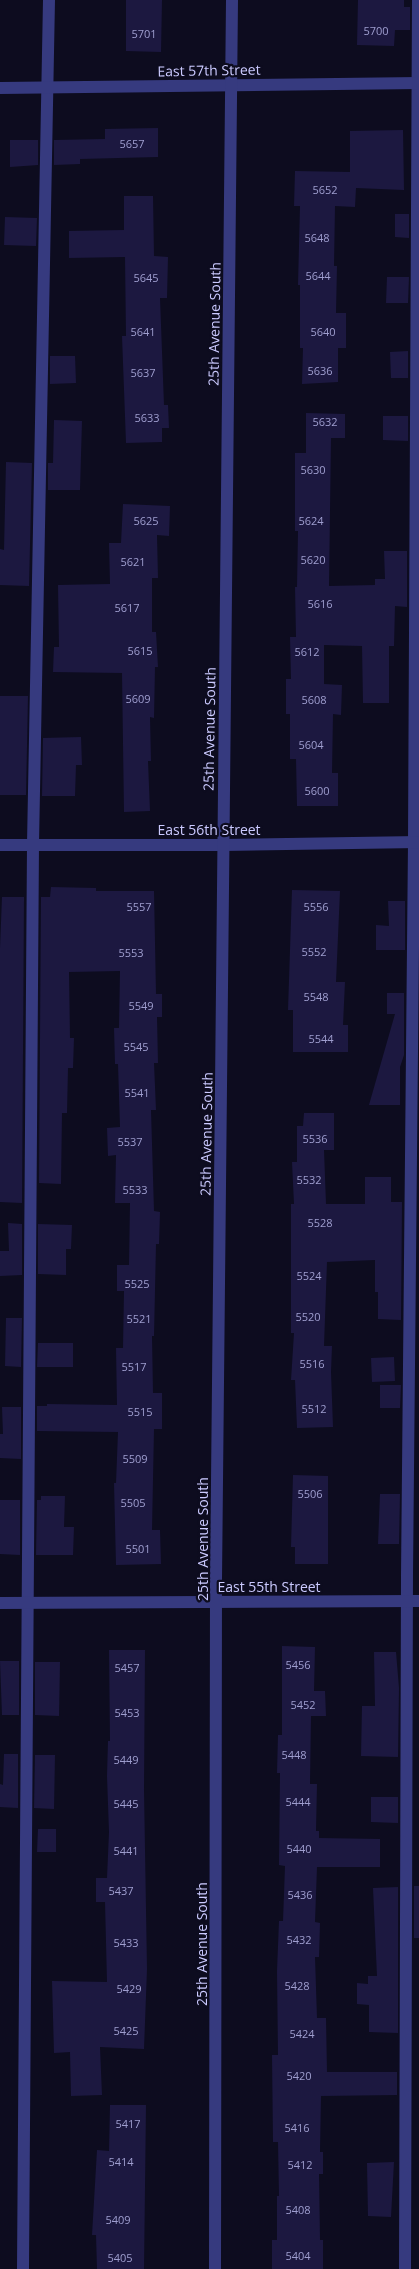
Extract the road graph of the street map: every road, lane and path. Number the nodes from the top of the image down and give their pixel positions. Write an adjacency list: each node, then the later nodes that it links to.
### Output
1 (49, 0): 6 (street)
2 (232, 0): 5 (street, 25th Avenue South)
3 (418, 0): 4 (street)
4 (418, 83): 5 (street, East 57th Street); 8 (street)
5 (232, 85): 6 (street, East 57th Street); 11 (street, 25th Avenue South)
6 (48, 87): 7 (street, East 57th Street); 9 (street)
7 (0, 88)
8 (417, 842): 11 (street, East 56th Street); 13 (street)
9 (33, 844): 10 (street, East 56th Street); 11 (street, East 56th Street); 15 (street)
10 (0, 845)
11 (223, 845): 12 (street, 25th Avenue South)
12 (216, 1601): 13 (street, East 55th Street); 15 (street, East 55th Street); 17 (street, 25th Avenue South)
13 (413, 1601): 18 (street)
14 (0, 1603): 15 (street, East 55th Street)
15 (28, 1603): 16 (street)
16 (23, 2269)
17 (214, 2269)
18 (405, 2269)

